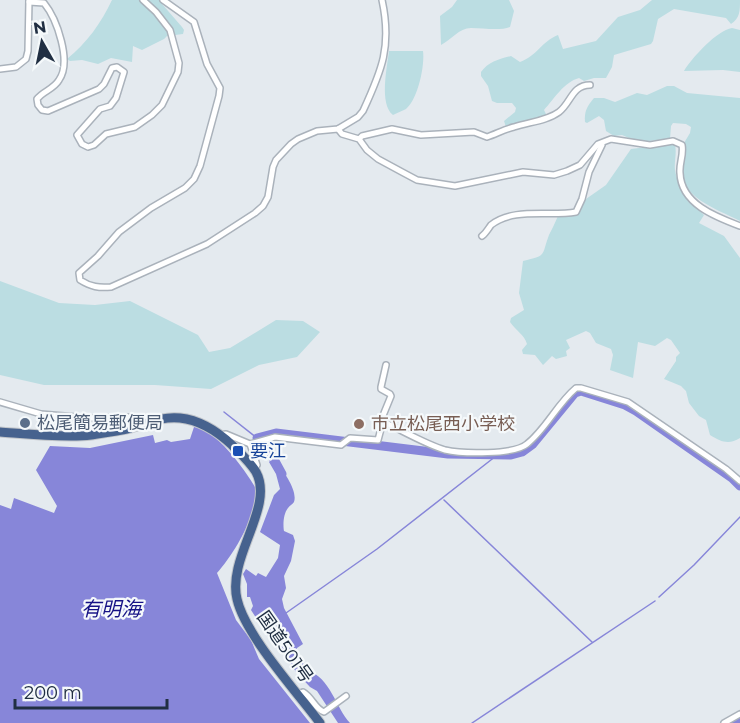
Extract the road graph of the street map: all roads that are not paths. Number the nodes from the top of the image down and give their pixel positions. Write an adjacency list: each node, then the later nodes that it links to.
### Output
1 (143, 0): 4 (street)
2 (163, 0): 7 (street)
3 (382, 0): 7 (street)
4 (29, 1): 5 (street)
5 (0, 69)
6 (590, 85): 8 (street)
7 (338, 129): 8 (street)
8 (359, 139): 9 (street)
9 (601, 144): 10 (street); 11 (street)
10 (740, 226)
11 (482, 236)
12 (387, 365): 15 (street)
13 (0, 402): 14 (street)
14 (152, 421): 16 (highway, 国道501号); 17 (highway, 国道501号)
15 (383, 423): 18 (street); 20 (street)
16 (0, 432)
17 (220, 435): 18 (street); 19 (highway, 国道501号)
18 (252, 443): 19 (street)
19 (254, 469): 21 (highway, 国道501号)
20 (740, 481)
21 (298, 694): 22 (street); 24 (highway, 国道501号)
22 (346, 696)
23 (740, 714): 25 (street)
24 (321, 723)
25 (724, 723)

